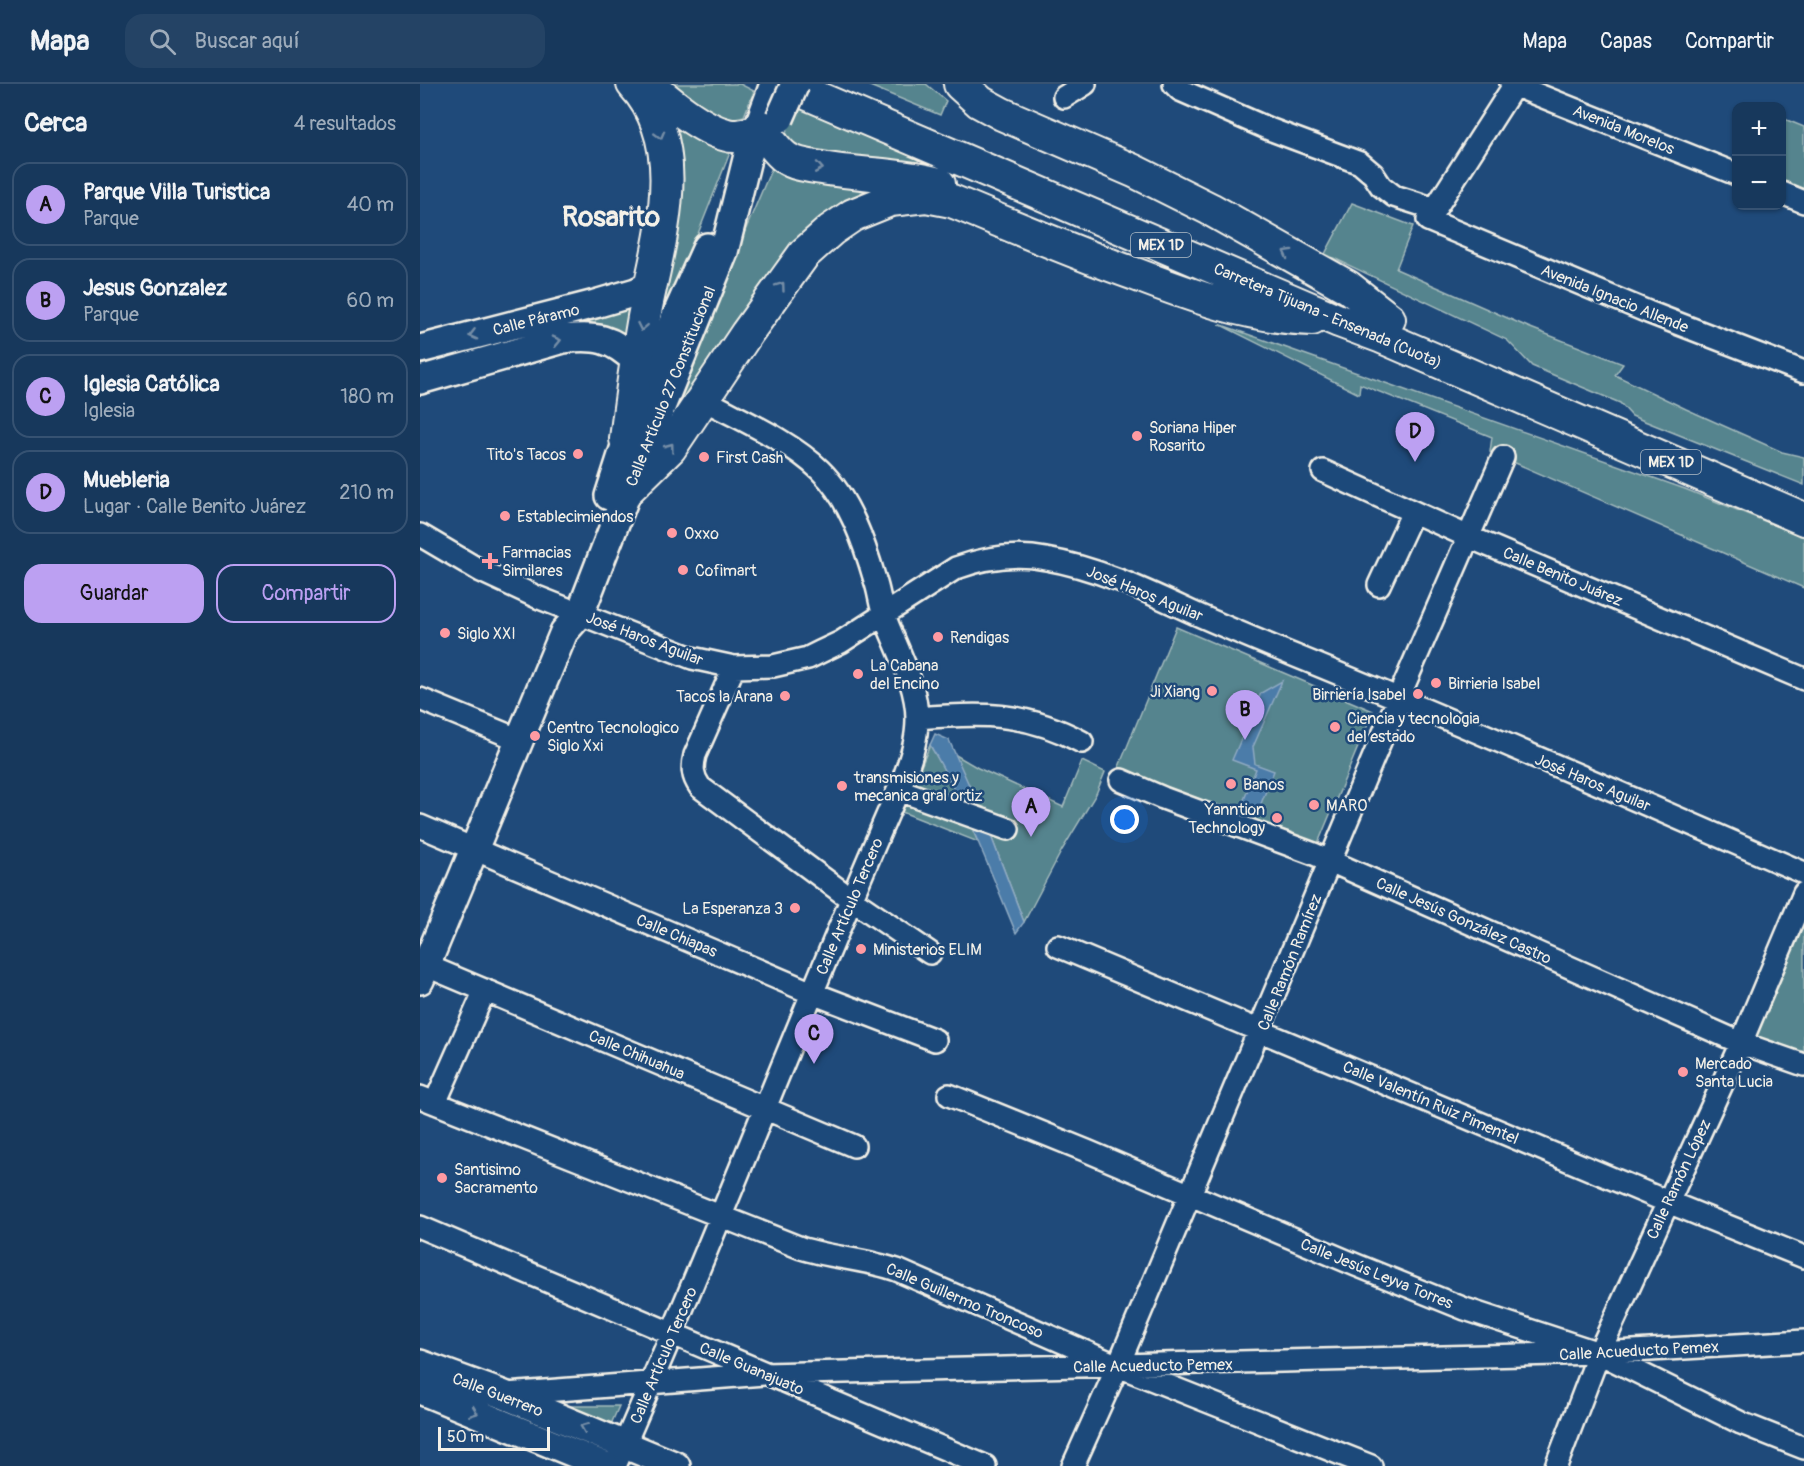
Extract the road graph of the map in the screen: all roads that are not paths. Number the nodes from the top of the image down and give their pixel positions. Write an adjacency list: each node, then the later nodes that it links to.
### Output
1 (633, 84): 20 (highway, one-way to 20)
2 (648, 84): 13 (highway)
3 (774, 84): 13 (main road, Calle Artículo 27 Constitucional)
4 (784, 84): 23 (highway, Carretera Tijuana - Ensenada (Cuota) / MEX 1D)
5 (795, 84): 13 (main road, Calle Artículo 27 Constitucional, bridge)
6 (830, 84): 22 (highway, Carretera Tijuana - Ensenada (Cuota) / MEX 1D)
7 (937, 84): 19 (highway)
8 (960, 84): 19 (highway)
9 (1085, 84): 12 (street)
10 (1174, 84): 18 (street, Avenida Ignacio Allende)
11 (1513, 84): 14 (street, Avenida Morelos); 18 (street)
12 (1064, 97)
13 (767, 126): 16 (main road, Calle Artículo 27 Constitucional); 21 (highway, one-way to 21)
14 (1732, 172)
15 (1786, 195): 17 (street)
16 (737, 201): 29 (main road, Calle Artículo 27 Constitucional); 32 (main road, Calle Artículo 27 Constitucional)
17 (1804, 202)
18 (1431, 215): 26 (street, Avenida Ignacio Allende)
19 (1232, 223): 22 (highway, one-way to 19)
20 (650, 285): 24 (main road, Calle Páramo, one-way to 24); 25 (highway, one-way to 25)
21 (1240, 309): 23 (highway); 28 (highway, one-way to 21)
22 (1389, 319): 33 (highway, Carretera Tijuana - Ensenada (Cuota) / MEX 1D)
23 (1339, 321): 35 (highway, Carretera Tijuana - Ensenada (Cuota) / MEX 1D)
24 (420, 349)
25 (636, 361): 27 (main road, Calle Páramo, one-way to 25); 29 (highway)
26 (1804, 372)
27 (420, 380)
28 (703, 399): 32 (highway, one-way to 28); 39 (street, Calle Artículo Tercero)
29 (626, 439): 40 (main road, Calle Artículo 27 Constitucional)
30 (1503, 457): 37 (street, Calle Ramón Ramírez)
31 (1323, 471): 34 (street, Calle Benito Juárez)
32 (629, 488): 40 (main road, Calle Artículo 27 Constitucional)
33 (1804, 496)
34 (1413, 512): 37 (street, Calle Benito Juárez); 38 (street)
35 (1804, 519)
36 (420, 535): 40 (street, José Haros Aguilar)
37 (1469, 537): 42 (street, Calle Benito Juárez); 44 (street, Calle Ramón Ramírez)
38 (1379, 585)
39 (884, 613): 41 (street, José Haros Aguilar); 44 (street, José Haros Aguilar); 45 (street, Calle Artículo Tercero)
40 (570, 618): 41 (street, José Haros Aguilar); 46 (main road, Calle Artículo 27 Constitucional)
41 (734, 668): 56 (street)
42 (1804, 680)
43 (420, 699): 46 (street)
44 (1398, 699): 53 (street, Calle Ramón Ramírez); 54 (street, José Haros Aguilar)
45 (917, 718): 47 (street); 49 (street, Calle Artículo Tercero)
46 (520, 740): 52 (main road, Calle Artículo 27 Constitucional)
47 (1082, 742)
48 (1121, 780): 53 (street, Calle Jesús González Castro)
49 (898, 790): 51 (street); 56 (street, Calle Artículo Tercero)
50 (420, 826): 52 (street, Calle Chiapas)
51 (1008, 829)
52 (475, 848): 59 (main road, Calle Artículo 27 Constitucional); 61 (street, Calle Chiapas)
53 (1330, 861): 62 (street, Calle Ramón Ramírez); 64 (street, Calle Jesús González Castro)
54 (1804, 873)
55 (1804, 893): 64 (street, Calle Ramón López)
56 (851, 899): 58 (street); 61 (street, Calle Artículo Tercero)
57 (1058, 946): 62 (street, Calle Valentín Ruiz Pimentel)
58 (930, 953)
59 (422, 969): 60 (street, Calle Chihuahua)
60 (485, 990): 67 (street); 68 (street, Calle Chihuahua)
61 (812, 993): 63 (street, Calle Chiapas); 68 (street, Calle Artículo Tercero)
62 (1260, 1031): 70 (street, Calle Ramón Ramírez); 71 (street, Calle Valentín Ruiz Pimentel)
63 (935, 1040)
64 (1741, 1043): 65 (street, Calle Jesús González Castro); 71 (street, Calle Ramón López)
65 (1804, 1065)
66 (950, 1095): 70 (street, Calle Jesús Leyva Torres)
67 (428, 1100): 72 (street, Calle Guillermo Troncoso)
68 (765, 1109): 69 (street, Calle Chihuahua); 72 (street, Calle Artículo Tercero)
69 (854, 1146)
70 (1190, 1194): 77 (street, Calle Jesús Leyva Torres); 79 (street, Calle Ramón Ramírez)
71 (1668, 1202): 74 (street, Calle Valentín Ruiz Pimentel); 77 (street, Calle Ramón López)
72 (722, 1217): 75 (street, Calle Artículo Tercero); 79 (street, Calle Guillermo Troncoso)
73 (420, 1227): 75 (street, Calle Guanajuato)
74 (1804, 1257)
75 (672, 1333): 80 (street, Calle Guanajuato); 81 (street, Calle Artículo Tercero)
76 (1804, 1341): 77 (street, Calle Acueducto Pemex)
77 (1599, 1353): 79 (street, Calle Acueducto Pemex); 84 (street, Calle Jesús Leyva Torres); 91 (street, Calle Ramón López)
78 (420, 1364): 82 (main road, Calle Guerrero)
79 (1118, 1366): 80 (street, Calle Acueducto Pemex); 89 (street, Calle Ramón Ramírez); 90 (street, Calle Guillermo Troncoso)
80 (764, 1374): 81 (street, Calle Acueducto Pemex); 88 (street, Calle Guanajuato)
81 (651, 1384): 82 (street, Calle Acueducto Pemex); 85 (street, Calle Artículo Tercero)
82 (502, 1394): 85 (main road, Calle Guerrero, one-way to 82)
83 (426, 1396): 86 (main road, Calle Guerrero, one-way to 86)
84 (1804, 1448)
85 (620, 1455): 87 (main road, Calle Guerrero)
86 (605, 1466)
87 (676, 1466)
88 (985, 1466)
89 (1073, 1466)
90 (1371, 1466)
91 (1556, 1466)

